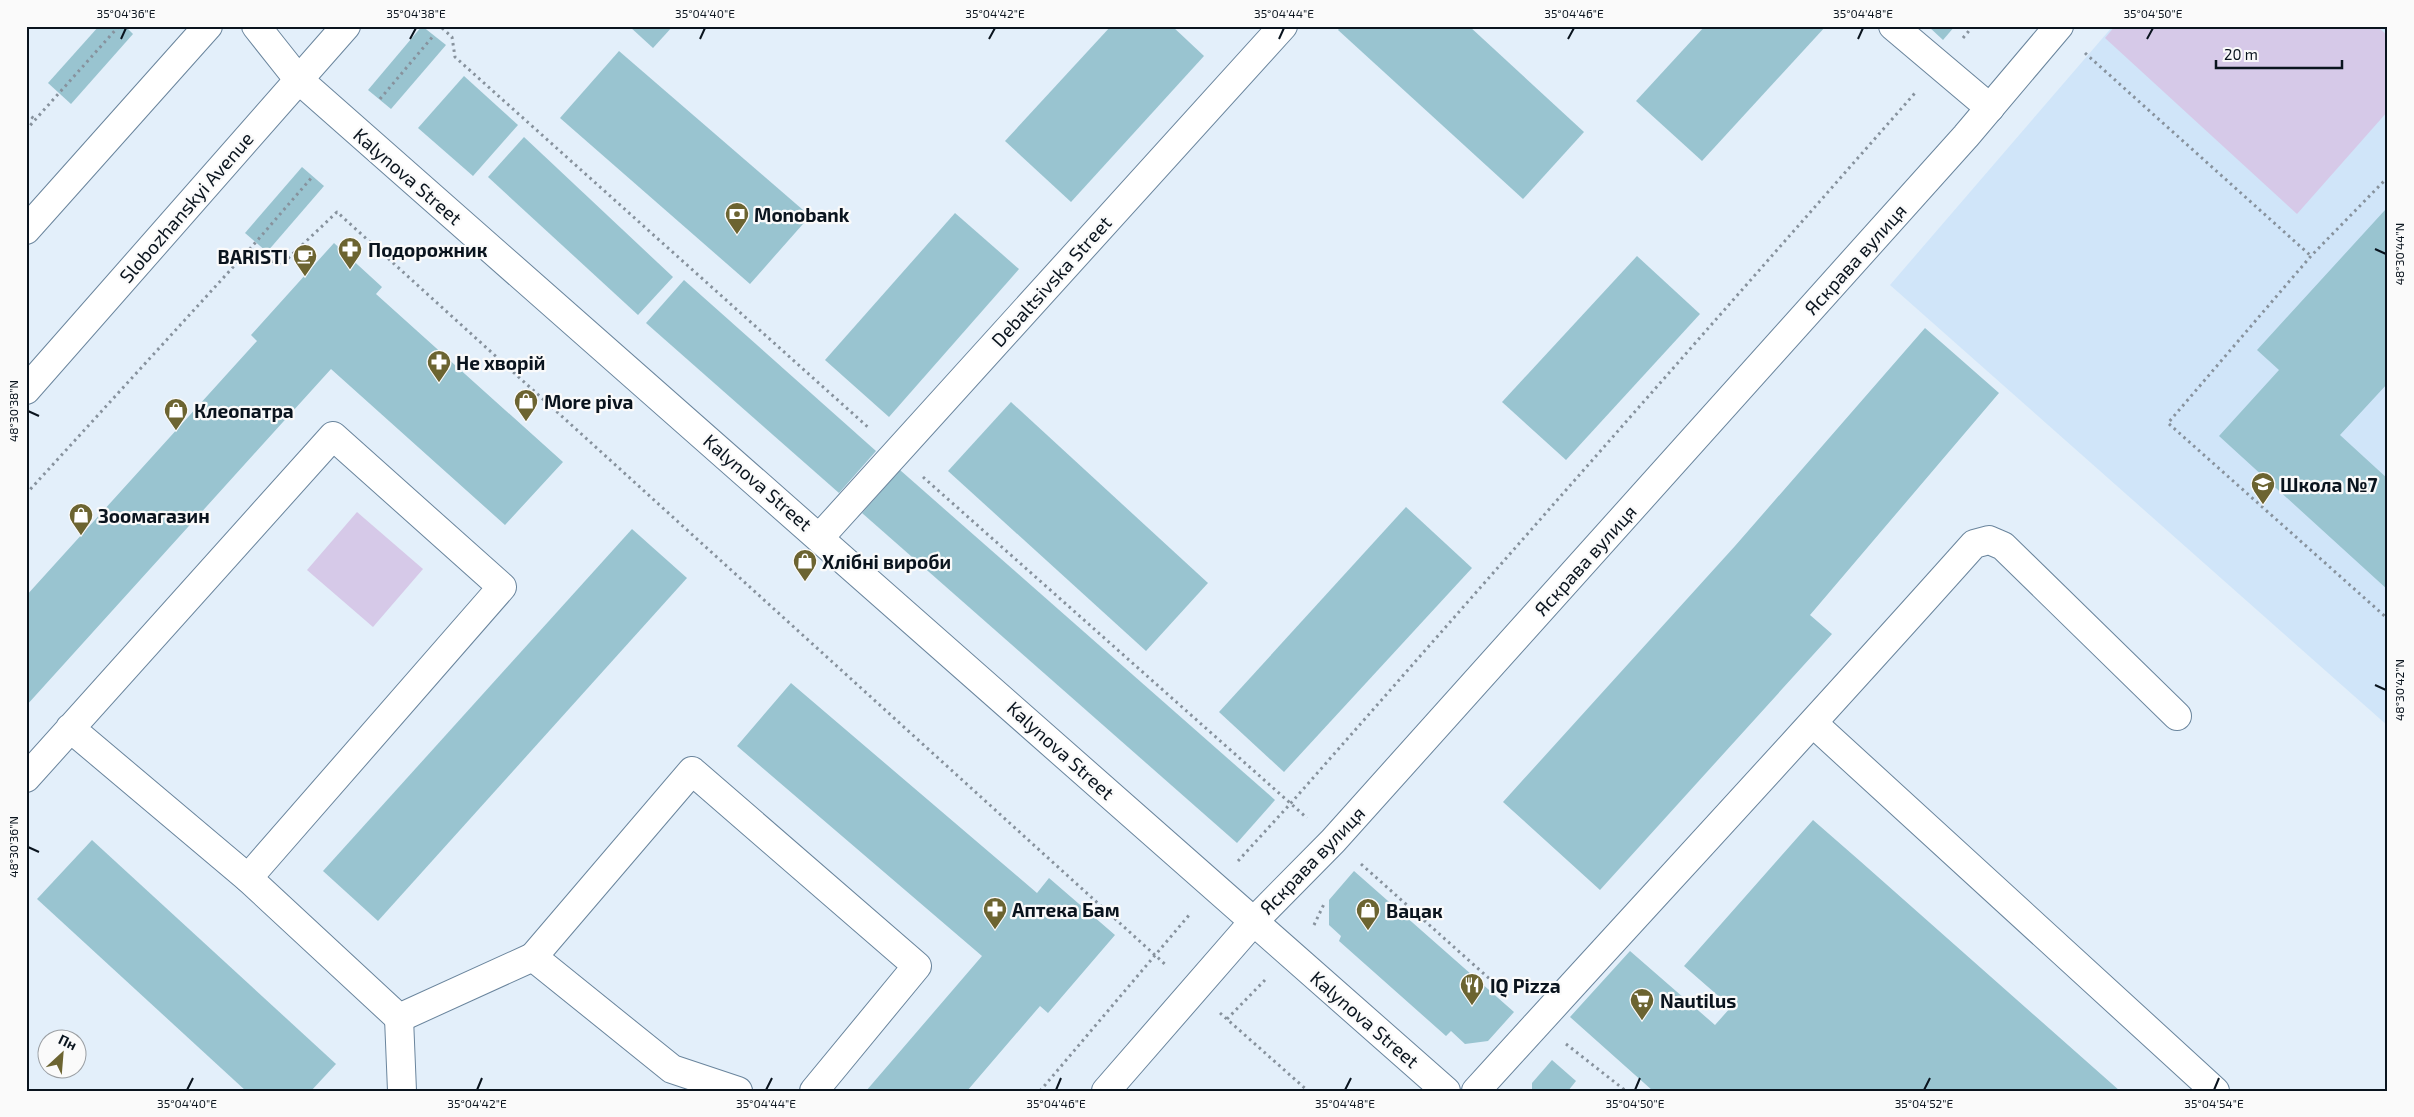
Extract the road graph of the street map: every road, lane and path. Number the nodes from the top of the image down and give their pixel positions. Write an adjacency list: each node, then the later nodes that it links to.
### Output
1 (119, 26): 16 (path)
2 (208, 26): 20 (street)
3 (256, 26): 12 (street, Kalynova Street)
4 (346, 26): 12 (street, Slobozhanskyi Avenue)
5 (1282, 26): 25 (street, Debaltsivska Street)
6 (1893, 26): 11 (street)
7 (1973, 26): 11 (path)
8 (2060, 26): 14 (street, Яскрава вулиця)
9 (434, 35): 13 (path)
10 (2078, 48): 22 (path)
11 (1939, 66): 14 (street); 31 (path)
12 (298, 79): 23 (street, Slobozhanskyi Avenue); 25 (street, Kalynova Street)
13 (380, 99)
14 (1990, 108): 34 (street, Яскрава вулиця)
15 (26, 113): 16 (path)
16 (36, 120): 17 (path)
17 (26, 130)
18 (313, 176): 21 (path)
19 (2388, 177): 22 (path)
20 (26, 230)
21 (248, 251): 24 (path); 42 (path)
22 (2310, 256): 26 (path)
23 (26, 390)
24 (26, 494)
25 (820, 537): 34 (street, Kalynova Street)
26 (2388, 619)
27 (2177, 716): 28 (street)
28 (1814, 724): 38 (street); 48 (street)
29 (70, 728): 30 (street); 33 (street); 33 (street)
30 (26, 778)
31 (1291, 803)
32 (1358, 861): 38 (path)
33 (248, 878): 36 (street)
34 (1254, 921): 43 (street, Яскрава вулиця); 45 (street, Kalynova Street)
35 (533, 957): 36 (street); 40 (street); 41 (street)
36 (399, 1018): 39 (street)
37 (1227, 1019): 44 (path)
38 (1538, 1022): 46 (street); 47 (path)
39 (402, 1091)
40 (738, 1091)
41 (814, 1091)
42 (1040, 1091)
43 (1106, 1091)
44 (1308, 1091)
45 (1446, 1091)
46 (1476, 1091)
47 (1626, 1091)
48 (2215, 1091)

